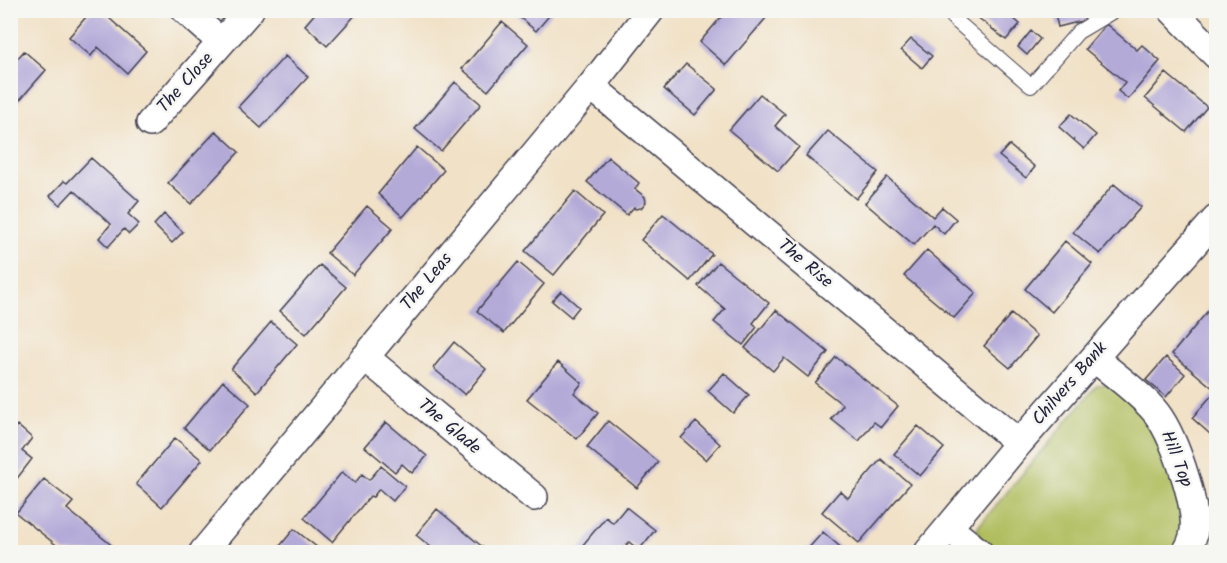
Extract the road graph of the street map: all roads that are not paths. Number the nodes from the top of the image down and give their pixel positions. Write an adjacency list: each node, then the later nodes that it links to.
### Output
1 (185, 10): 7 (street, The Close)
2 (250, 10): 7 (street, The Close)
3 (651, 10): 9 (street, The Leas)
4 (1115, 10): 6 (lane)
5 (1172, 10): 8 (street)
6 (954, 19)
7 (221, 42): 10 (street, The Close)
8 (1216, 55)
9 (591, 86): 12 (street, The Leas); 14 (street, The Rise)
10 (150, 123)
11 (1216, 219): 13 (street, Chilvers Bank)
12 (365, 357): 15 (street, The Glade); 17 (street, The Leas)
13 (1094, 358): 14 (street, Chilvers Bank); 20 (street, Hill Top)
14 (1019, 443): 16 (street, Chilvers Bank)
15 (534, 497)
16 (949, 528): 18 (street, Chilvers Bank); 19 (street)
17 (203, 552)
18 (928, 552)
19 (979, 552)
20 (1186, 552)

